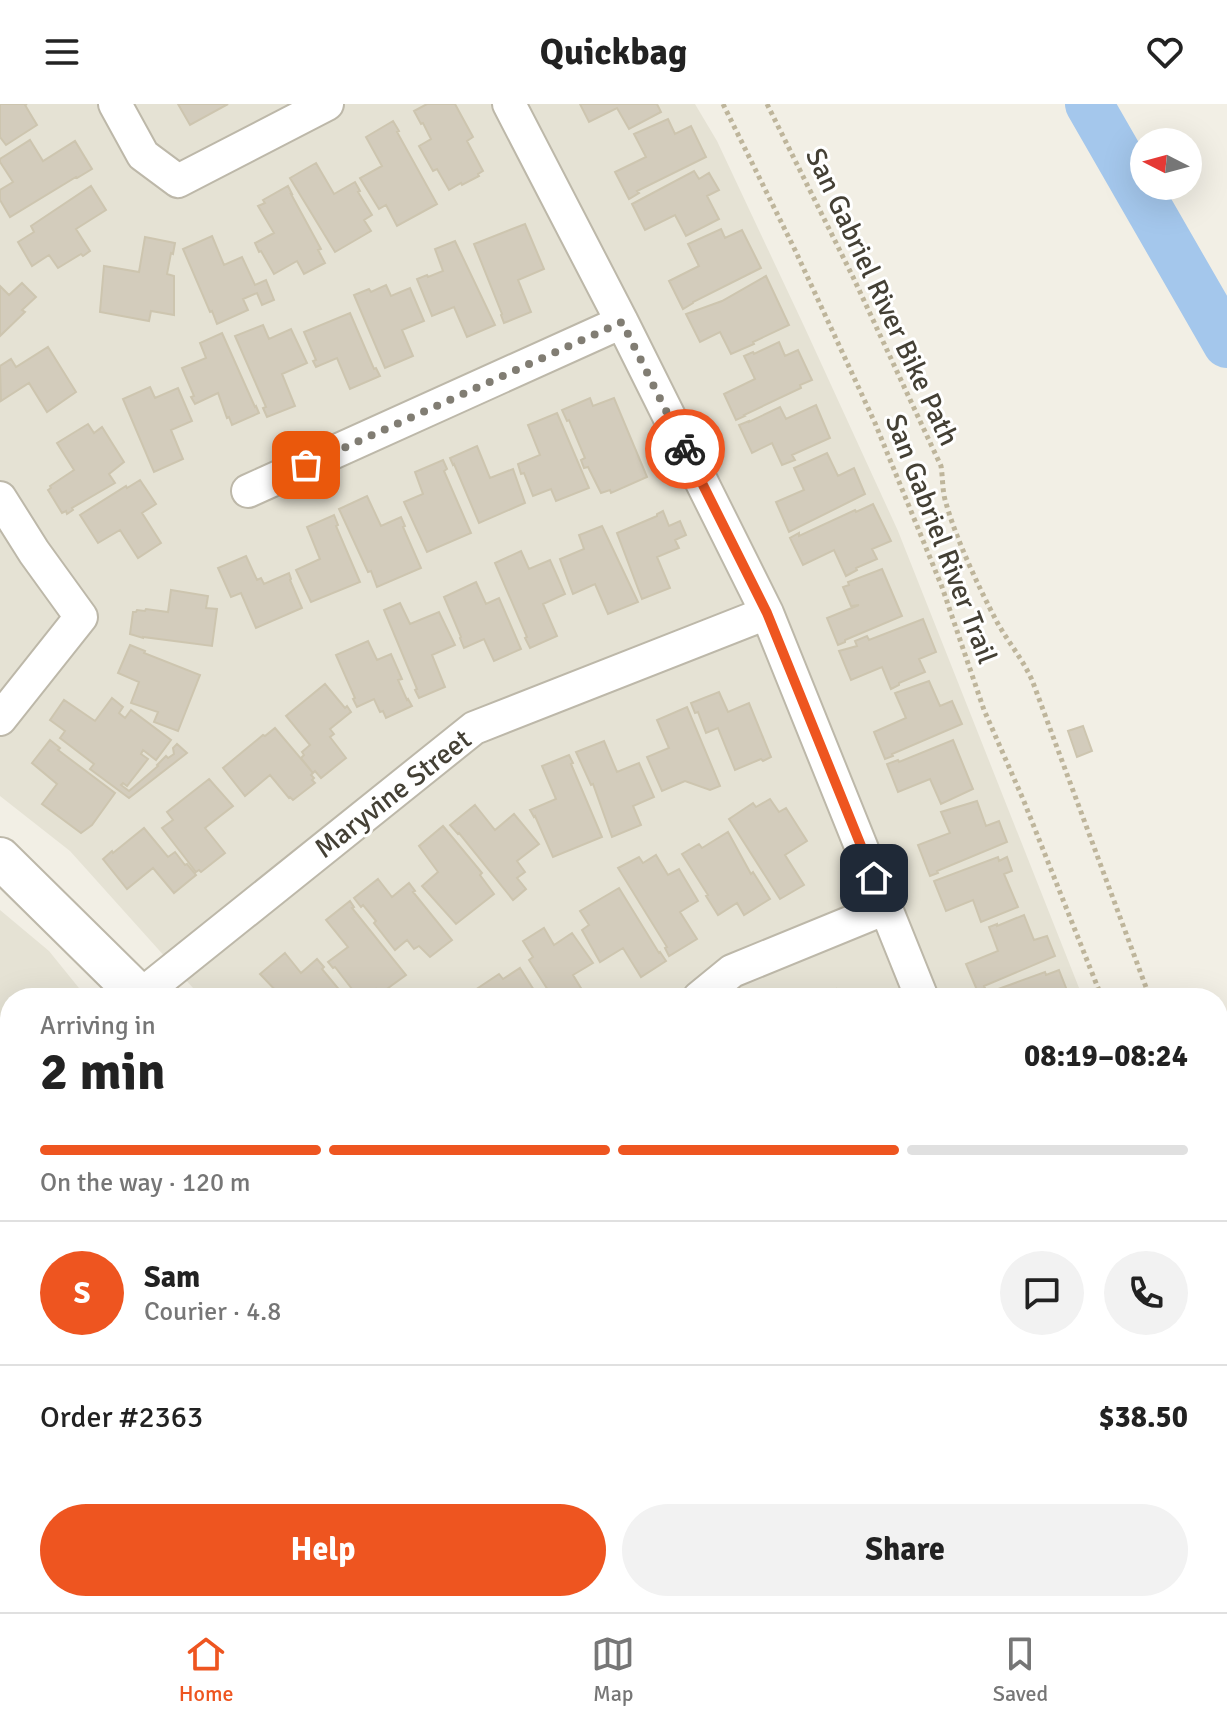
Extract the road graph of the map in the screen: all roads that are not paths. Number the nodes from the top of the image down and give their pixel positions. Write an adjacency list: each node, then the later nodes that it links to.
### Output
1 (115, 104): 2 (street)
2 (327, 104)
3 (509, 104): 4 (street)
4 (622, 322): 5 (street); 7 (street)
5 (248, 491)
6 (0, 498): 8 (street)
7 (767, 613): 10 (street); 12 (street, Maryvine Street)
8 (0, 719)
9 (0, 858): 11 (street)
10 (886, 908): 13 (street); 14 (street)
11 (132, 988)
12 (152, 988)
13 (711, 988)
14 (918, 988)

